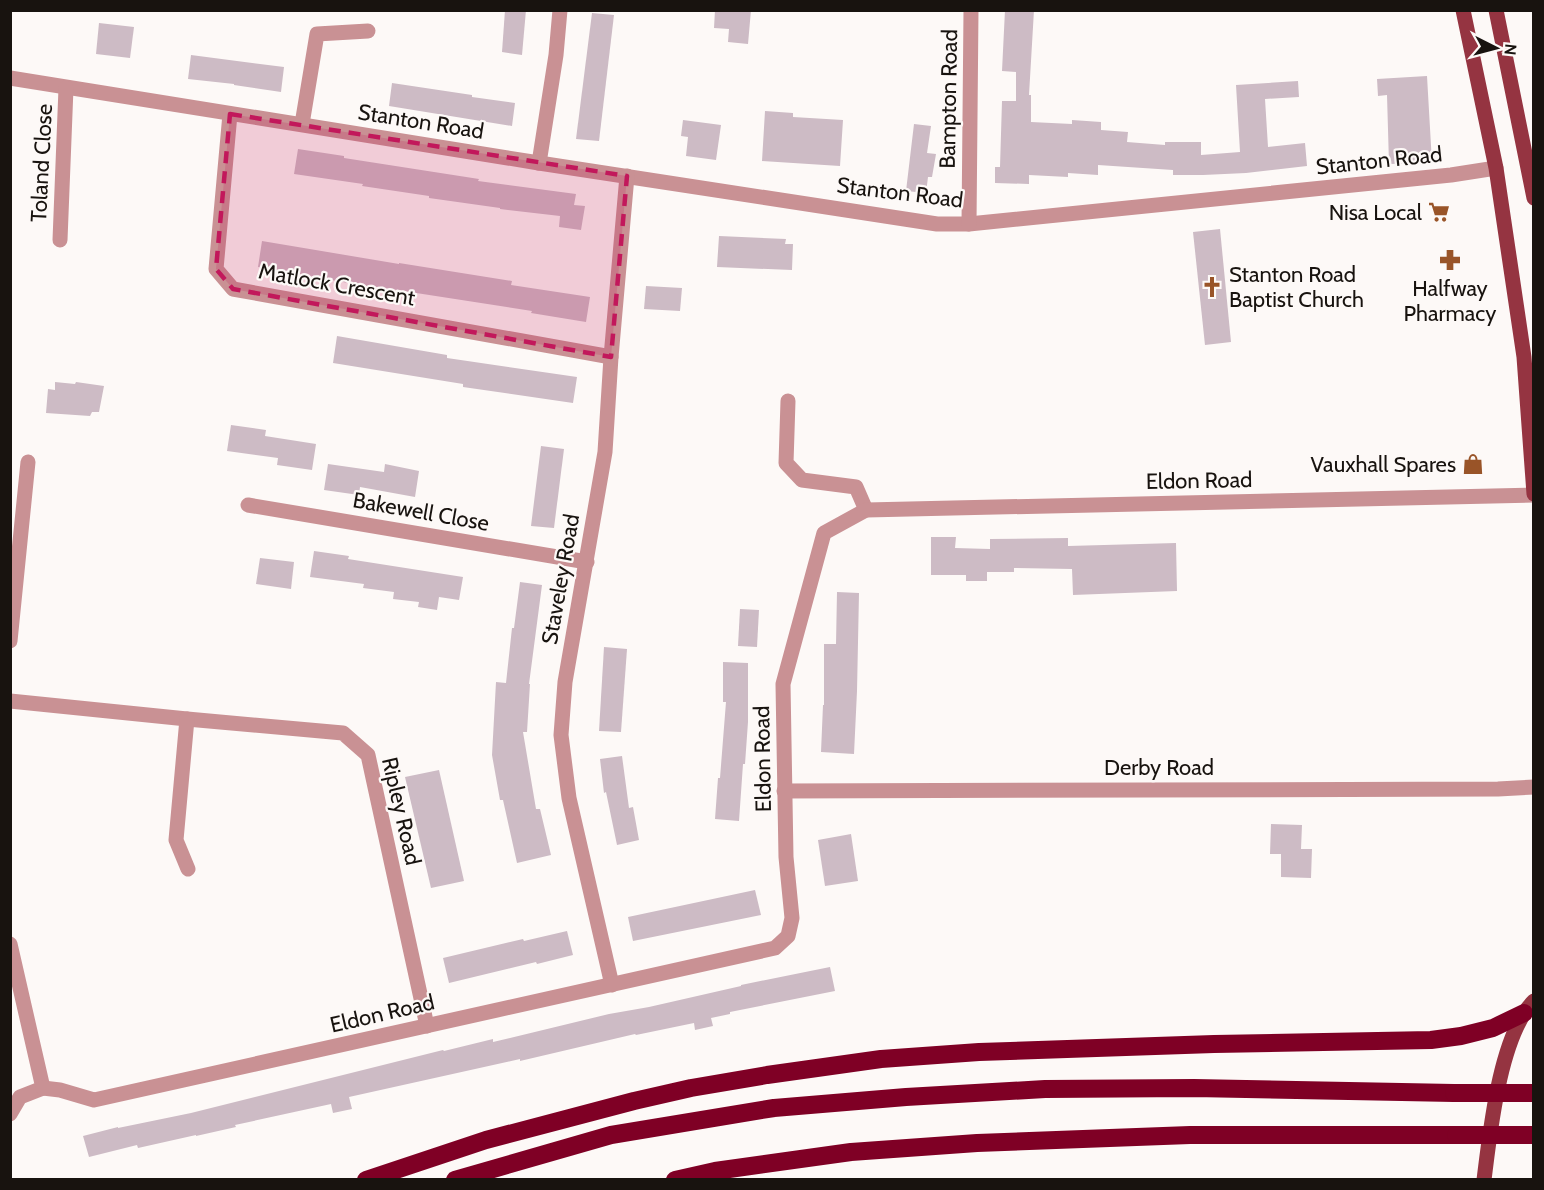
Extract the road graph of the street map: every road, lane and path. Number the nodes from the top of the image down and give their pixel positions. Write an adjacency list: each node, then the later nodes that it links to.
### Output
1 (560, 10): 10 (street)
2 (971, 10): 14 (street, Bampton Road)
3 (1463, 10): 11 (main road)
4 (1496, 10): 13 (main road)
5 (368, 31): 9 (street)
6 (10, 78): 7 (street, Stanton Road)
7 (66, 88): 8 (street, Stanton Road); 15 (street, Toland Close)
8 (230, 114): 9 (street, Stanton Road); 16 (street, Matlock Crescent)
9 (302, 124): 10 (street, Stanton Road)
10 (539, 163): 12 (street, Stanton Road)
11 (1496, 168): 14 (street, Stanton Road); 19 (main road)
12 (627, 176): 14 (street, Stanton Road); 16 (street, Staveley Road)
13 (1533, 198)
14 (969, 224)
15 (60, 240)
16 (611, 357): 22 (street, Staveley Road)
17 (788, 401): 21 (street)
18 (28, 462): 23 (street)
19 (1533, 494): 21 (street, Eldon Road)
20 (248, 505): 22 (street, Bakewell Close)
21 (866, 510): 27 (street, Eldon Road)
22 (587, 562): 30 (street, Staveley Road)
23 (10, 641)
24 (10, 701): 25 (street, Ripley Road)
25 (187, 719): 28 (street); 32 (street, Ripley Road)
26 (1533, 787): 27 (street, Derby Road)
27 (784, 791): 30 (street, Eldon Road)
28 (188, 869)
29 (10, 945): 33 (street)
30 (612, 986): 32 (street, Eldon Road)
31 (1531, 1003): 37 (highway); 40 (main road)
32 (427, 1026): 33 (street, Eldon Road)
33 (44, 1088): 35 (street)
34 (1533, 1093): 38 (highway, bridge)
35 (10, 1114)
36 (1533, 1135): 39 (highway, bridge)
37 (366, 1179)
38 (454, 1179)
39 (675, 1179)
40 (1484, 1179)

